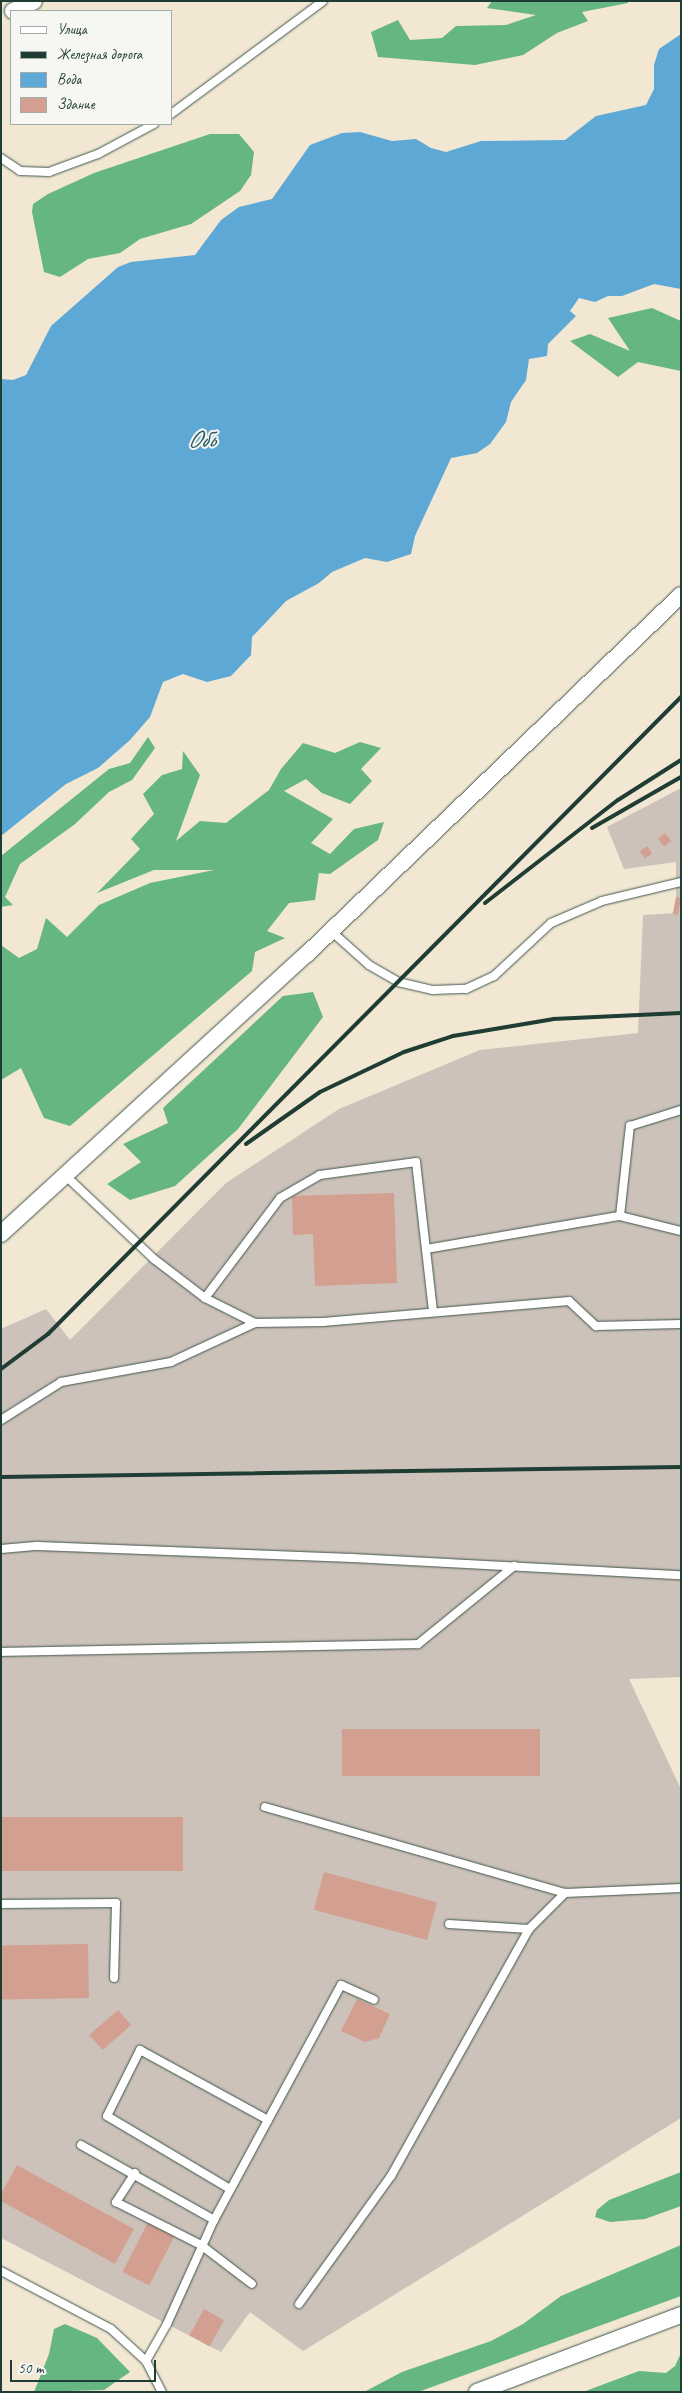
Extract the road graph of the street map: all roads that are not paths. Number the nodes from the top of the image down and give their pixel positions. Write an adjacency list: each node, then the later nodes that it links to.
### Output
1 (34, 1): 3 (street)
2 (323, 1): 4 (lane)
3 (16, 10)
4 (172, 113)
5 (152, 125): 6 (lane)
6 (1, 158)
7 (681, 595): 9 (street)
8 (681, 882): 9 (lane)
9 (331, 931): 11 (street)
10 (681, 1110): 12 (lane)
11 (67, 1177): 14 (street); 16 (lane)
12 (620, 1216): 13 (lane); 15 (lane)
13 (681, 1231)
14 (1, 1234)
15 (426, 1249): 16 (lane); 17 (lane)
16 (205, 1298): 18 (lane)
17 (433, 1312): 18 (lane); 19 (lane)
18 (255, 1323): 20 (lane)
19 (681, 1324)
20 (1, 1420)
21 (1, 1549): 22 (lane)
22 (514, 1566): 23 (lane); 24 (lane)
23 (681, 1575)
24 (1, 1652)
25 (265, 1807): 27 (lane)
26 (681, 1888): 27 (lane)
27 (565, 1893): 30 (lane)
28 (1, 1904): 31 (lane)
29 (449, 1924): 30 (lane)
30 (529, 1929): 41 (lane)
31 (114, 1978)
32 (374, 2000): 33 (lane)
33 (268, 2120): 36 (lane); 36 (lane)
34 (81, 2145): 35 (lane)
35 (135, 2173): 37 (lane); 38 (lane)
36 (230, 2189): 37 (lane)
37 (214, 2220): 38 (lane)
38 (201, 2245): 40 (lane); 43 (lane)
39 (1, 2271): 43 (lane)
40 (252, 2284)
41 (299, 2304)
42 (681, 2315): 45 (street)
43 (146, 2361): 44 (lane)
44 (162, 2392)
45 (477, 2392)

